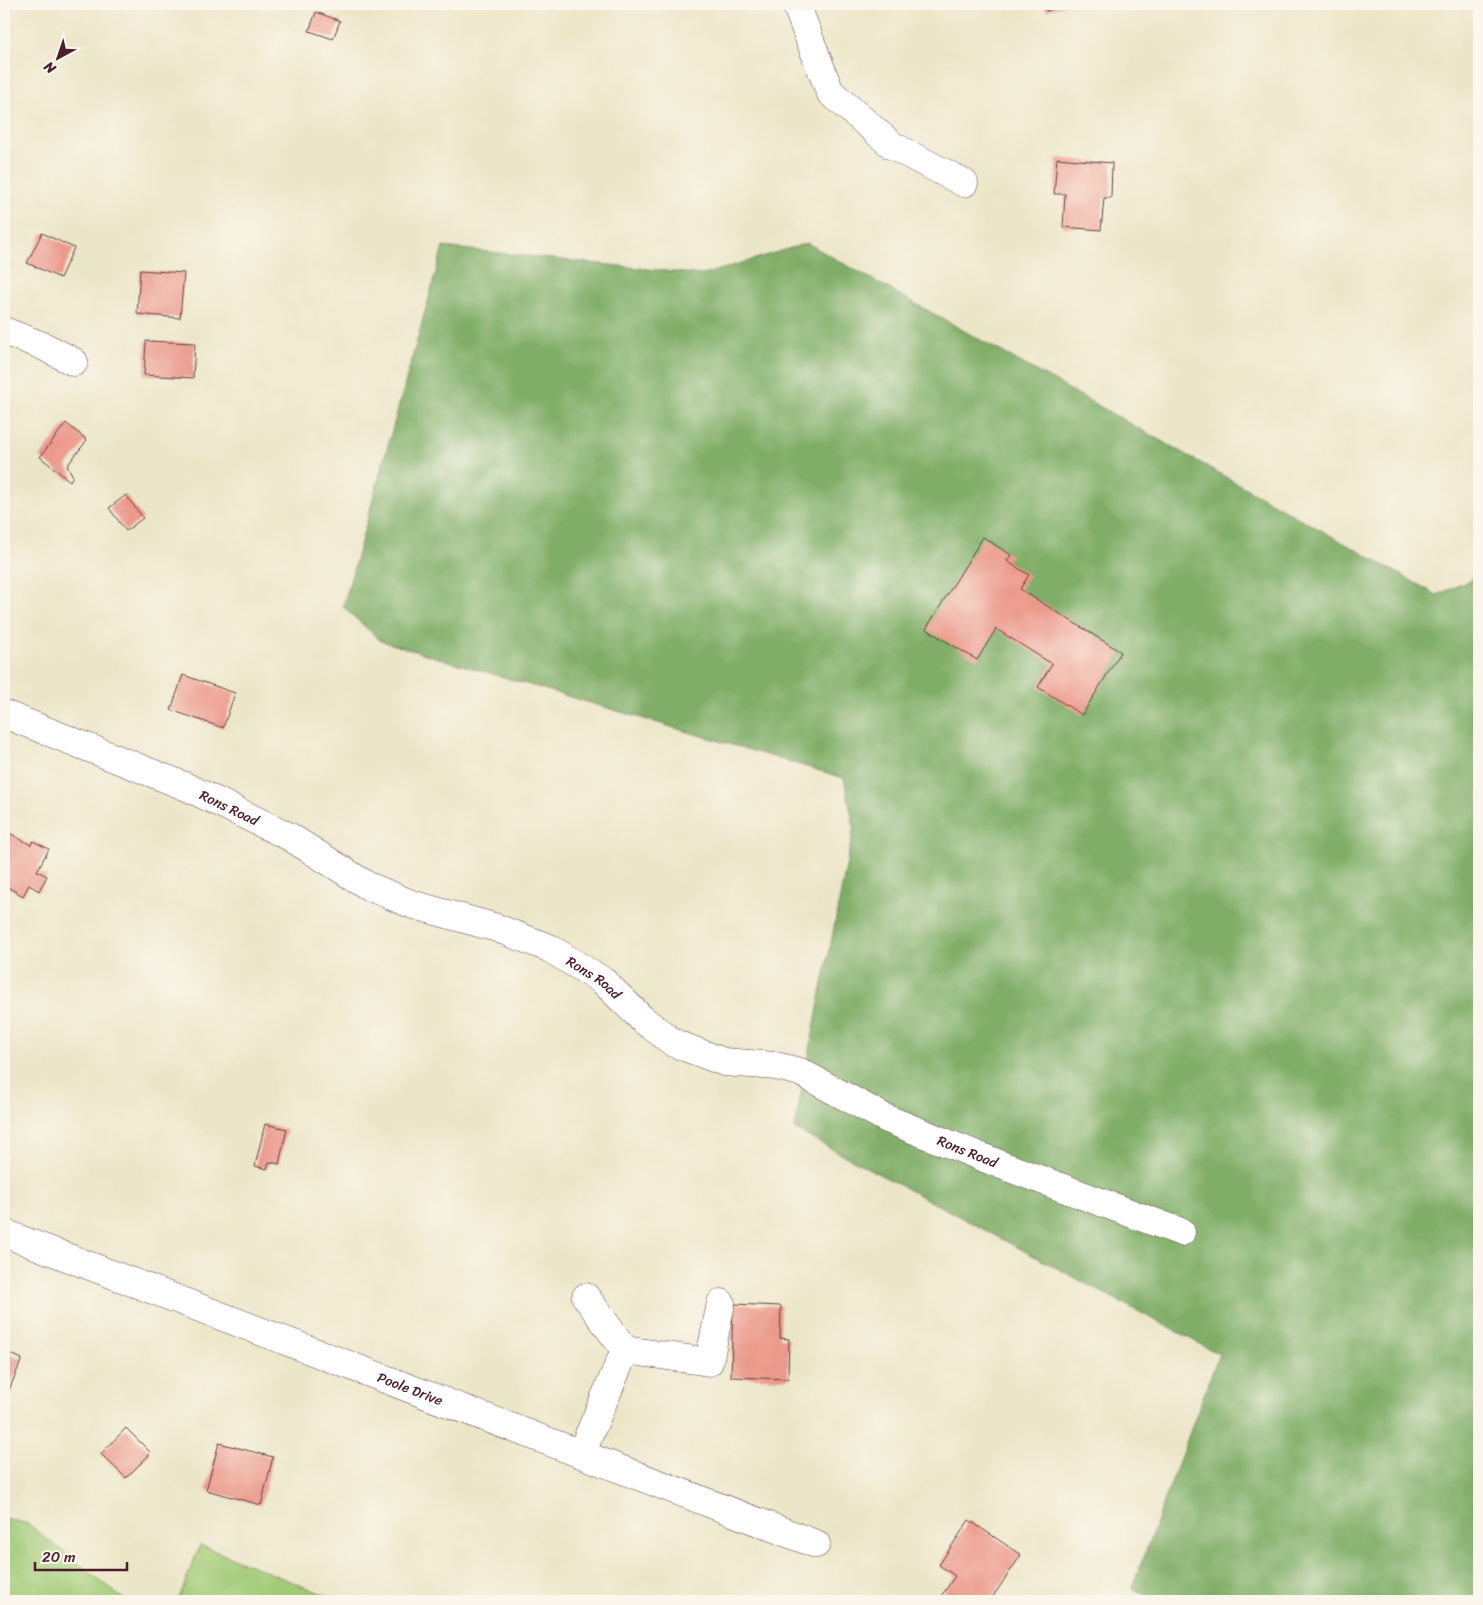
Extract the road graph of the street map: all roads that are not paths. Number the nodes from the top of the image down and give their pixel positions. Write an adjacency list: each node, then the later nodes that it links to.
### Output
1 (796, 4): 2 (street)
2 (964, 183)
3 (4, 331): 4 (street)
4 (74, 362)
5 (4, 714): 6 (street, Rons Road)
6 (1181, 1232)
7 (4, 1233): 11 (street, Poole Drive)
8 (586, 1298): 10 (street)
9 (721, 1303): 10 (street)
10 (625, 1350): 11 (street)
11 (581, 1454): 12 (street, Poole Drive)
12 (816, 1544)

